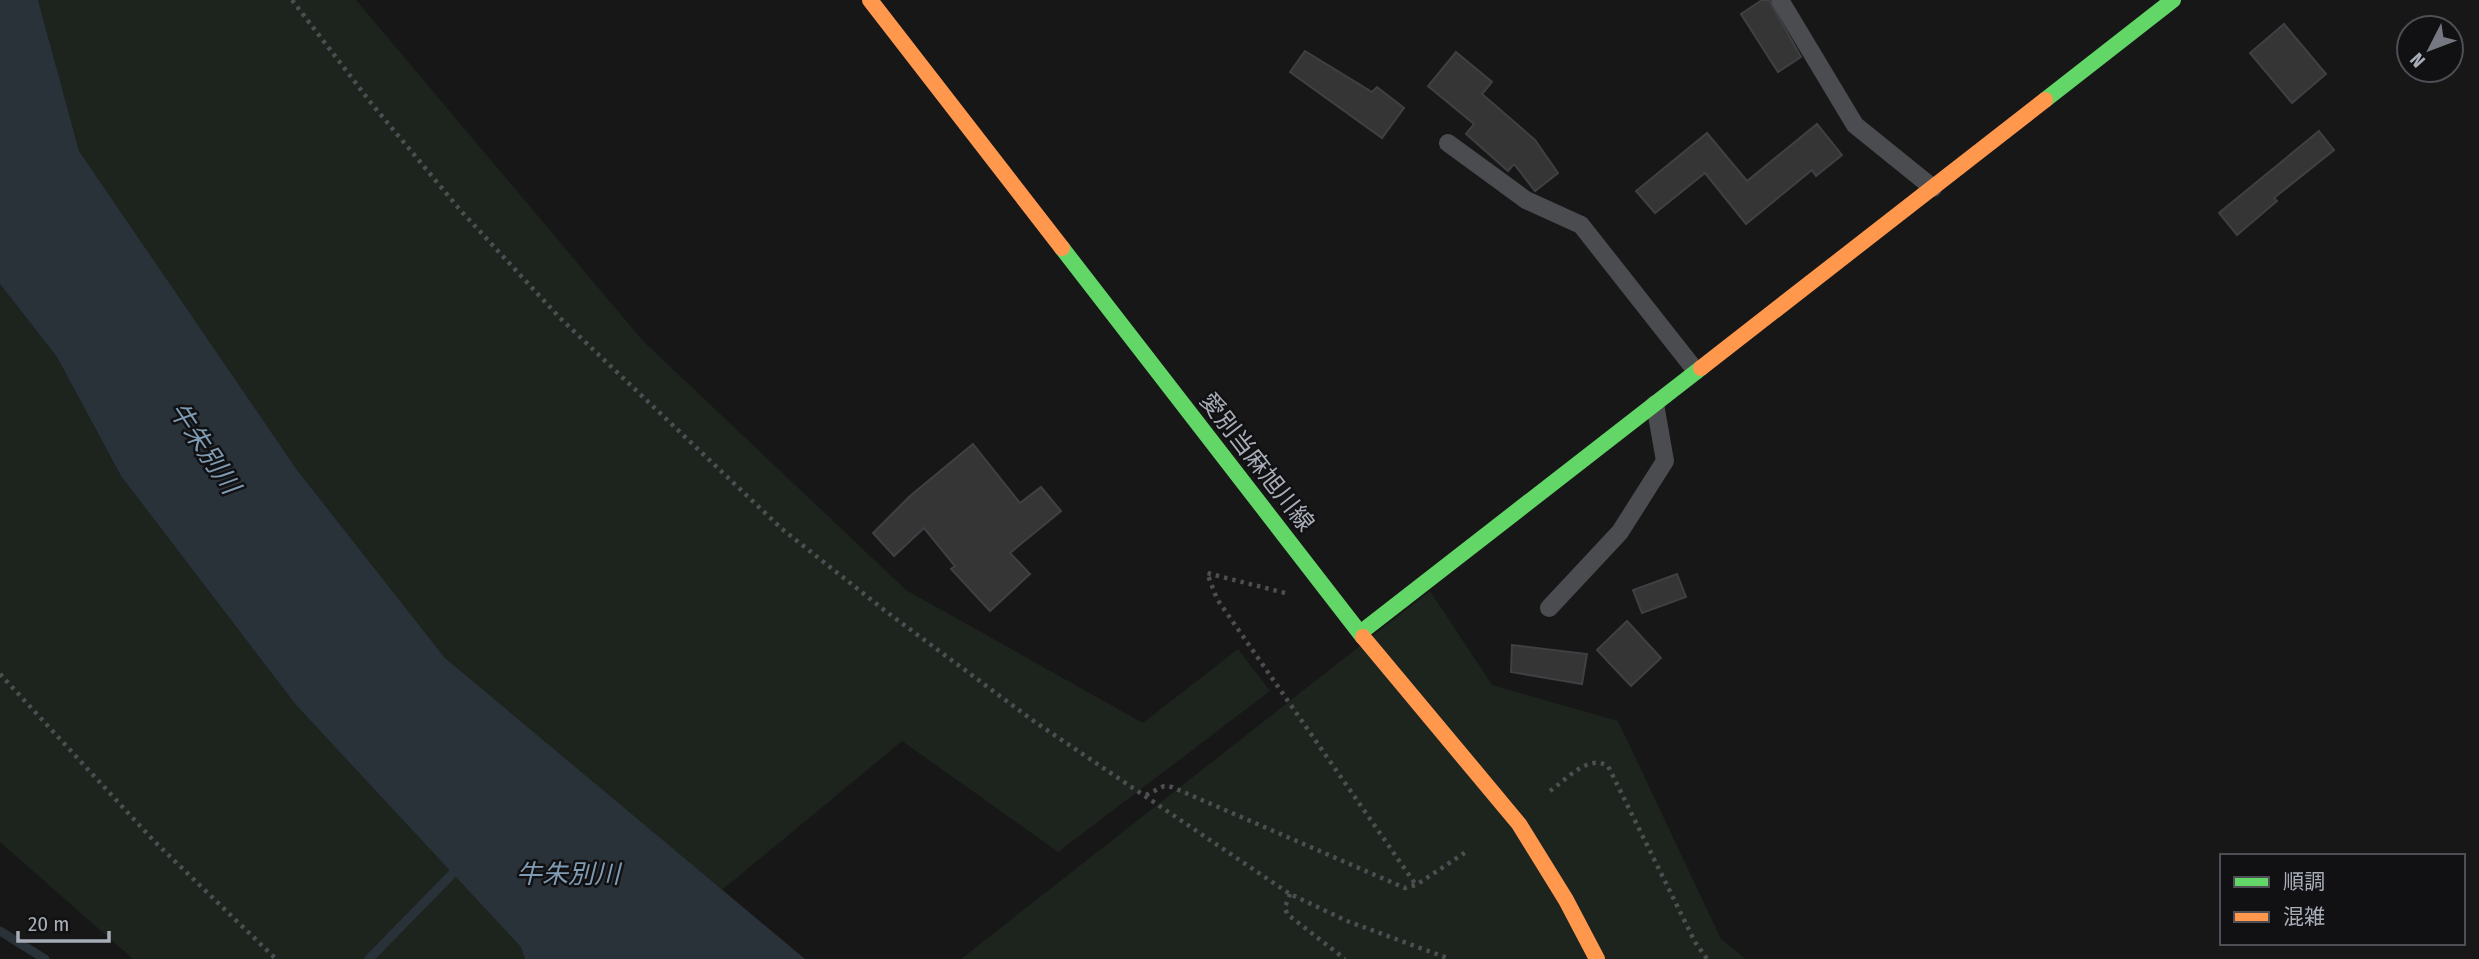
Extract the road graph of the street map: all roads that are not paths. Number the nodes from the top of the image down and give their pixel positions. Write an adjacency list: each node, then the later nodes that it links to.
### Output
1 (870, 0): 9 (main road, 愛別当麻旭川線)
2 (1780, 0): 5 (lane)
3 (2173, 0): 5 (main road)
4 (1448, 143): 6 (lane)
5 (1933, 188): 6 (main road)
6 (1696, 371): 7 (main road)
7 (1655, 404): 8 (lane); 9 (main road)
8 (1549, 608)
9 (1360, 633): 10 (main road, 愛別当麻旭川線)
10 (1597, 959)

